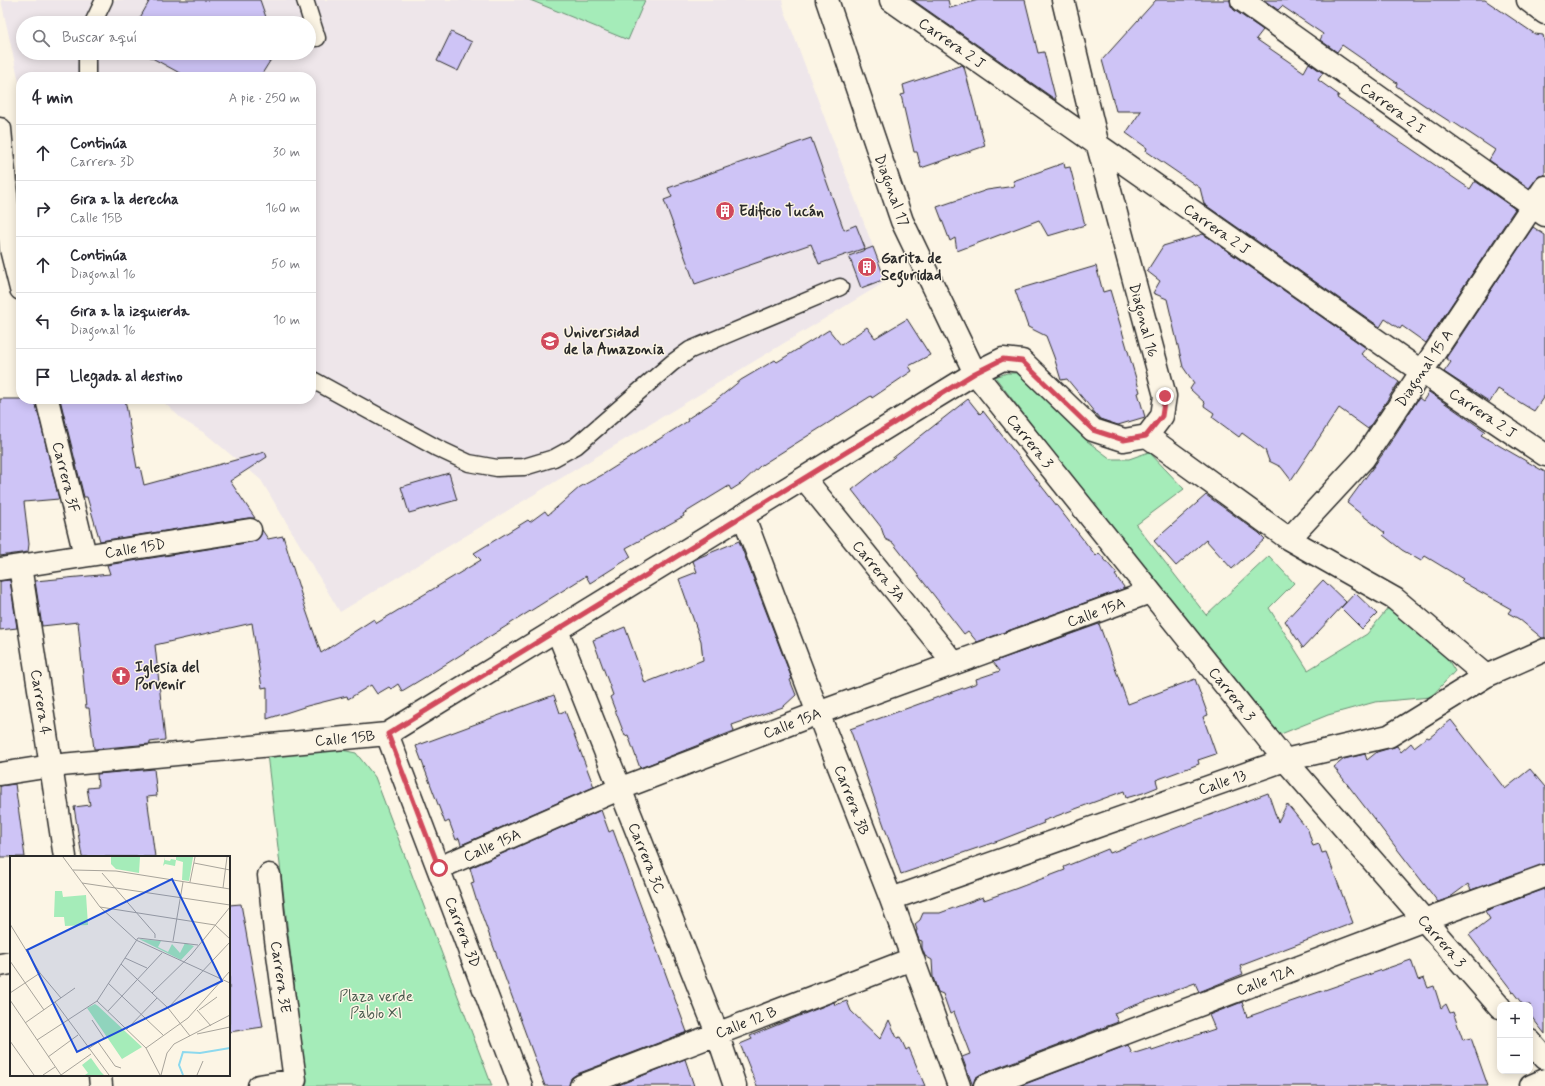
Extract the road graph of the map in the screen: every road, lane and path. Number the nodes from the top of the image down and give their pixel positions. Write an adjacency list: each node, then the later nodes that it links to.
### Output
1 (104, 0): 9 (lane)
2 (305, 0): 10 (lane)
3 (827, 0): 23 (street, Diagonal 17)
4 (891, 0): 16 (street, Carrera 2 J)
5 (1063, 0): 16 (street, Diagonal 16)
6 (1242, 0): 18 (street, Carrera 2 I)
7 (1528, 0): 8 (street)
8 (1545, 13)
9 (96, 16)
10 (310, 16)
11 (316, 35): 12 (lane)
12 (317, 38)
13 (87, 60): 14 (lane)
14 (87, 72)
15 (0, 129): 19 (street)
16 (1098, 146): 22 (street, Carrera 2 J); 26 (street, Diagonal 16)
17 (1545, 187): 18 (street, Diagonal 15 A)
18 (1538, 211): 22 (street, Diagonal 15 A)
19 (6, 250): 20 (street)
20 (16, 277)
21 (840, 287): 24 (lane)
22 (1422, 372): 27 (street, Carrera 2 J); 31 (street, Diagonal 15 A)
23 (975, 373): 26 (street); 28 (street, Calle 15B); 34 (street, Carrera 3)
24 (316, 382)
25 (48, 404): 32 (street, Carrera 3F)
26 (1146, 436): 31 (street)
27 (1545, 455)
28 (804, 478): 29 (street, Calle 15B); 37 (street, Carrera 3A)
29 (744, 515): 35 (street, Calle 15B); 39 (street, Carrera 3B)
30 (250, 530): 32 (street, Calle 15D)
31 (1289, 539): 38 (street)
32 (85, 556): 33 (street, Calle 15D)
33 (10, 567): 42 (street, Carrera 4)
34 (1150, 592): 37 (street, Calle 15A); 41 (street, Carrera 3)
35 (557, 630): 40 (street, Calle 15B); 44 (street, Carrera 3C)
36 (1545, 650): 38 (street, Calle 13)
37 (954, 663): 39 (street, Calle 15A)
38 (1486, 676): 41 (street, Calle 13)
39 (818, 713): 44 (street, Calle 15A); 49 (street, Carrera 3B)
40 (388, 734): 42 (street, Calle 15B); 46 (street, Carrera 3D)
41 (1285, 760): 49 (street, Calle 13); 50 (street, Carrera 3)
42 (51, 766): 43 (street, Calle 15B); 45 (street, Carrera 4)
43 (0, 774)
44 (620, 789): 46 (street, Calle 15A); 55 (street, Carrera 3C)
45 (65, 856)
46 (439, 868): 62 (street, Carrera 3D)
47 (268, 875): 61 (street, Carrera 3E)
48 (1545, 876): 50 (street, Calle 12A)
49 (891, 899): 51 (street, Carrera 3B)
50 (1424, 920): 54 (street, Carrera 3); 66 (street, Calle 12A)
51 (912, 958): 55 (street, Calle 12 B); 65 (street, Carrera 3B)
52 (10, 963): 53 (street)
53 (0, 965)
54 (1497, 1003)
55 (717, 1033): 63 (street, Calle 12 B); 64 (street, Carrera 3C)
56 (1533, 1044): 57 (street)
57 (1545, 1058)
58 (100, 1076): 60 (street)
59 (1545, 1080): 67 (street)
60 (101, 1086)
61 (259, 1086)
62 (521, 1086)
63 (581, 1086)
64 (735, 1086)
65 (959, 1086)
66 (985, 1086)
67 (1531, 1086)

